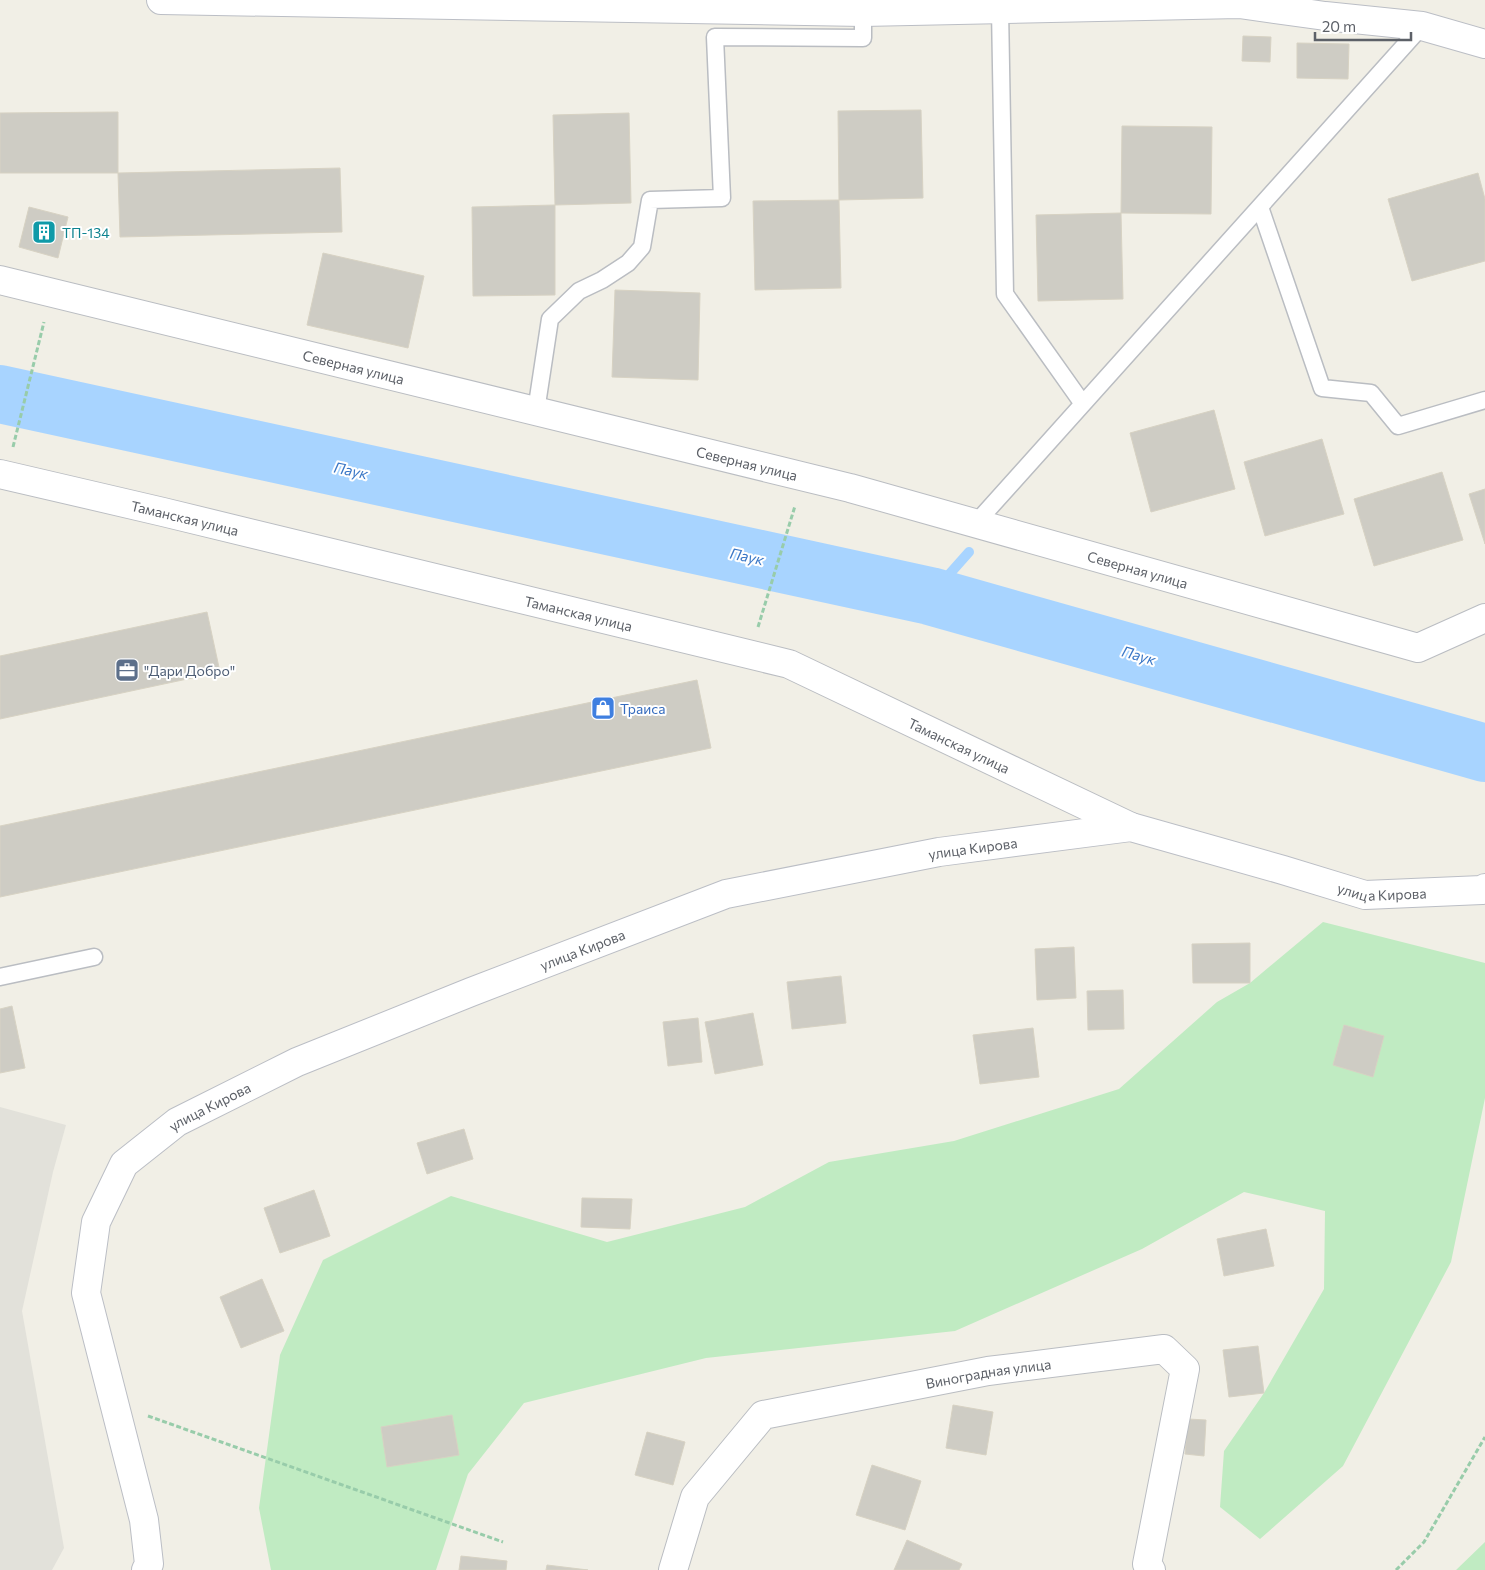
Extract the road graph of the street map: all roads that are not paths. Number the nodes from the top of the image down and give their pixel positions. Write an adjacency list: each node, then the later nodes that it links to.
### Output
1 (161, 0): 2 (street)
2 (863, 6): 3 (street); 10 (lane)
3 (1000, 9): 4 (street); 9 (lane)
4 (1422, 26): 5 (street); 6 (lane)
5 (1485, 44)
6 (1260, 207): 8 (lane); 9 (lane)
7 (0, 280): 10 (street, Северная улица)
8 (1485, 400)
9 (1083, 404): 12 (lane)
10 (536, 411): 12 (street, Северная улица)
11 (5, 464): 14 (street, Таманская улица)
12 (976, 523): 13 (street, Северная улица)
13 (1485, 618)
14 (1131, 827): 15 (street, улица Кирова); 18 (street, улица Кирова)
15 (1485, 888)
16 (94, 957): 17 (lane)
17 (0, 977)
18 (146, 1570)
19 (673, 1570): 20 (street, Виноградная улица)
20 (1151, 1570)

